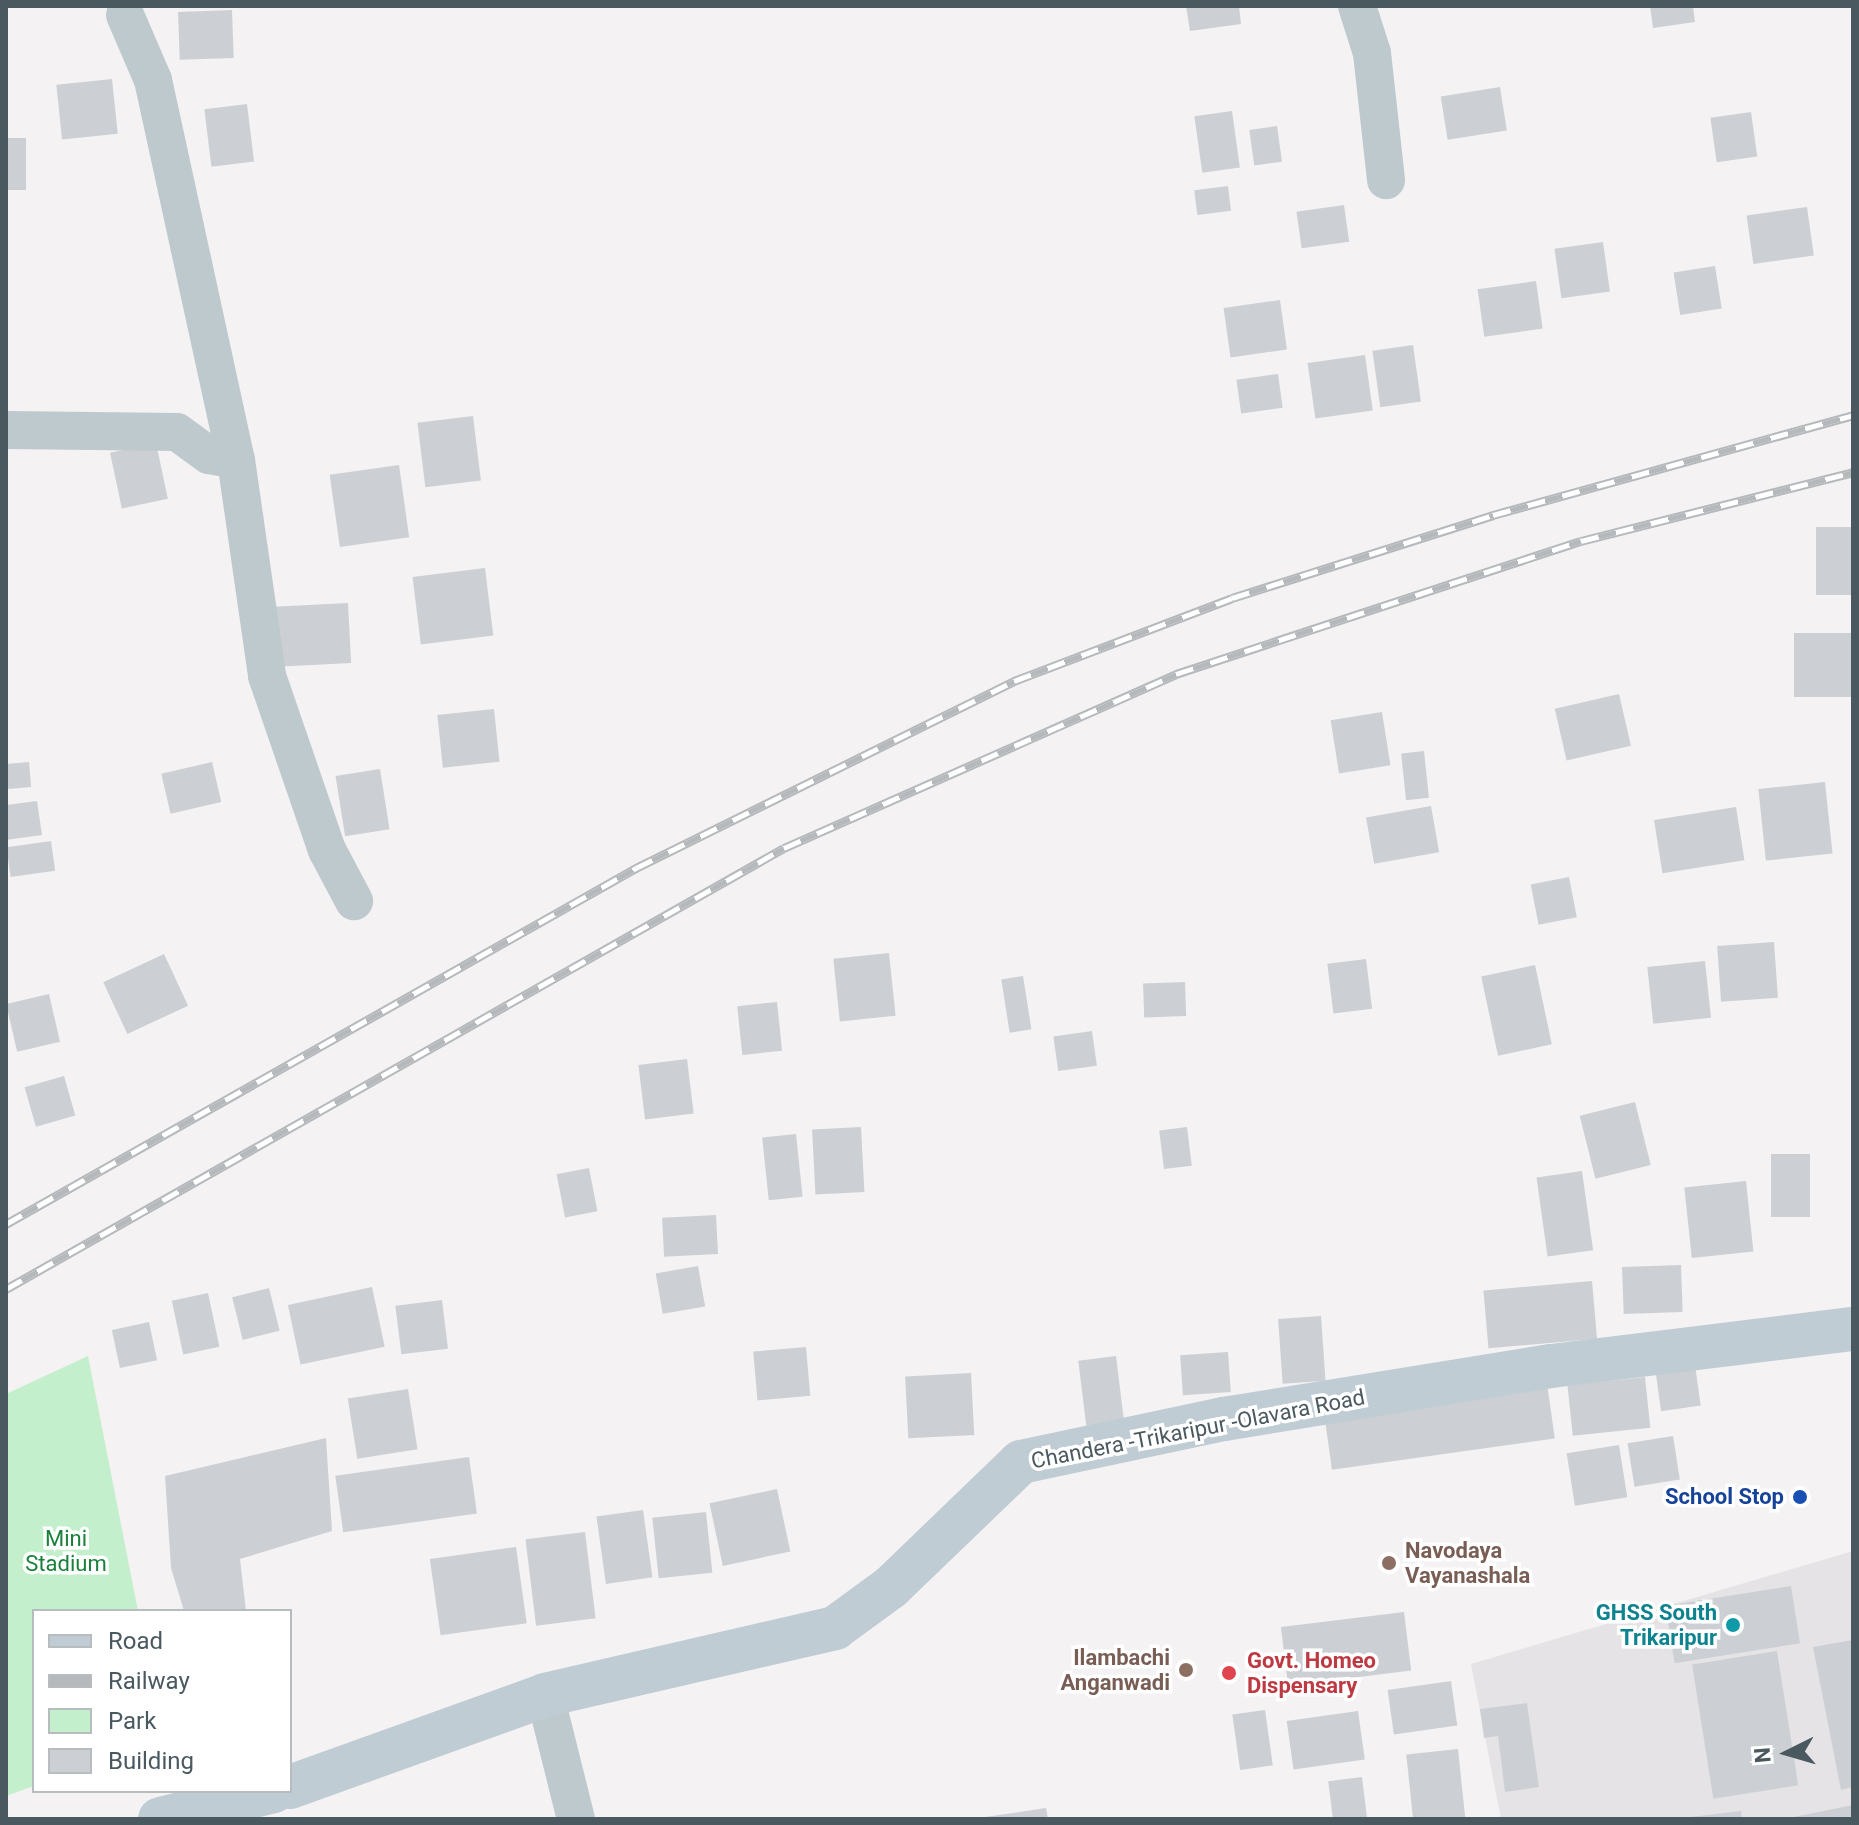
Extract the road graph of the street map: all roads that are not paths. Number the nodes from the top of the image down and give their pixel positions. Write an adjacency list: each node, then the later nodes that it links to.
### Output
1 (1357, 6): 3 (street)
2 (125, 15): 5 (street)
3 (1386, 180)
4 (6, 430): 5 (street)
5 (236, 460): 6 (street)
6 (354, 901)
7 (1853, 1329): 8 (main road, Chandera -Trikaripur -Olavara Road)
8 (545, 1695): 9 (main road, Chandera -Trikaripur -Olavara Road); 12 (street)
9 (292, 1786)
10 (266, 1793): 11 (main road)
11 (160, 1819)
12 (576, 1819)

